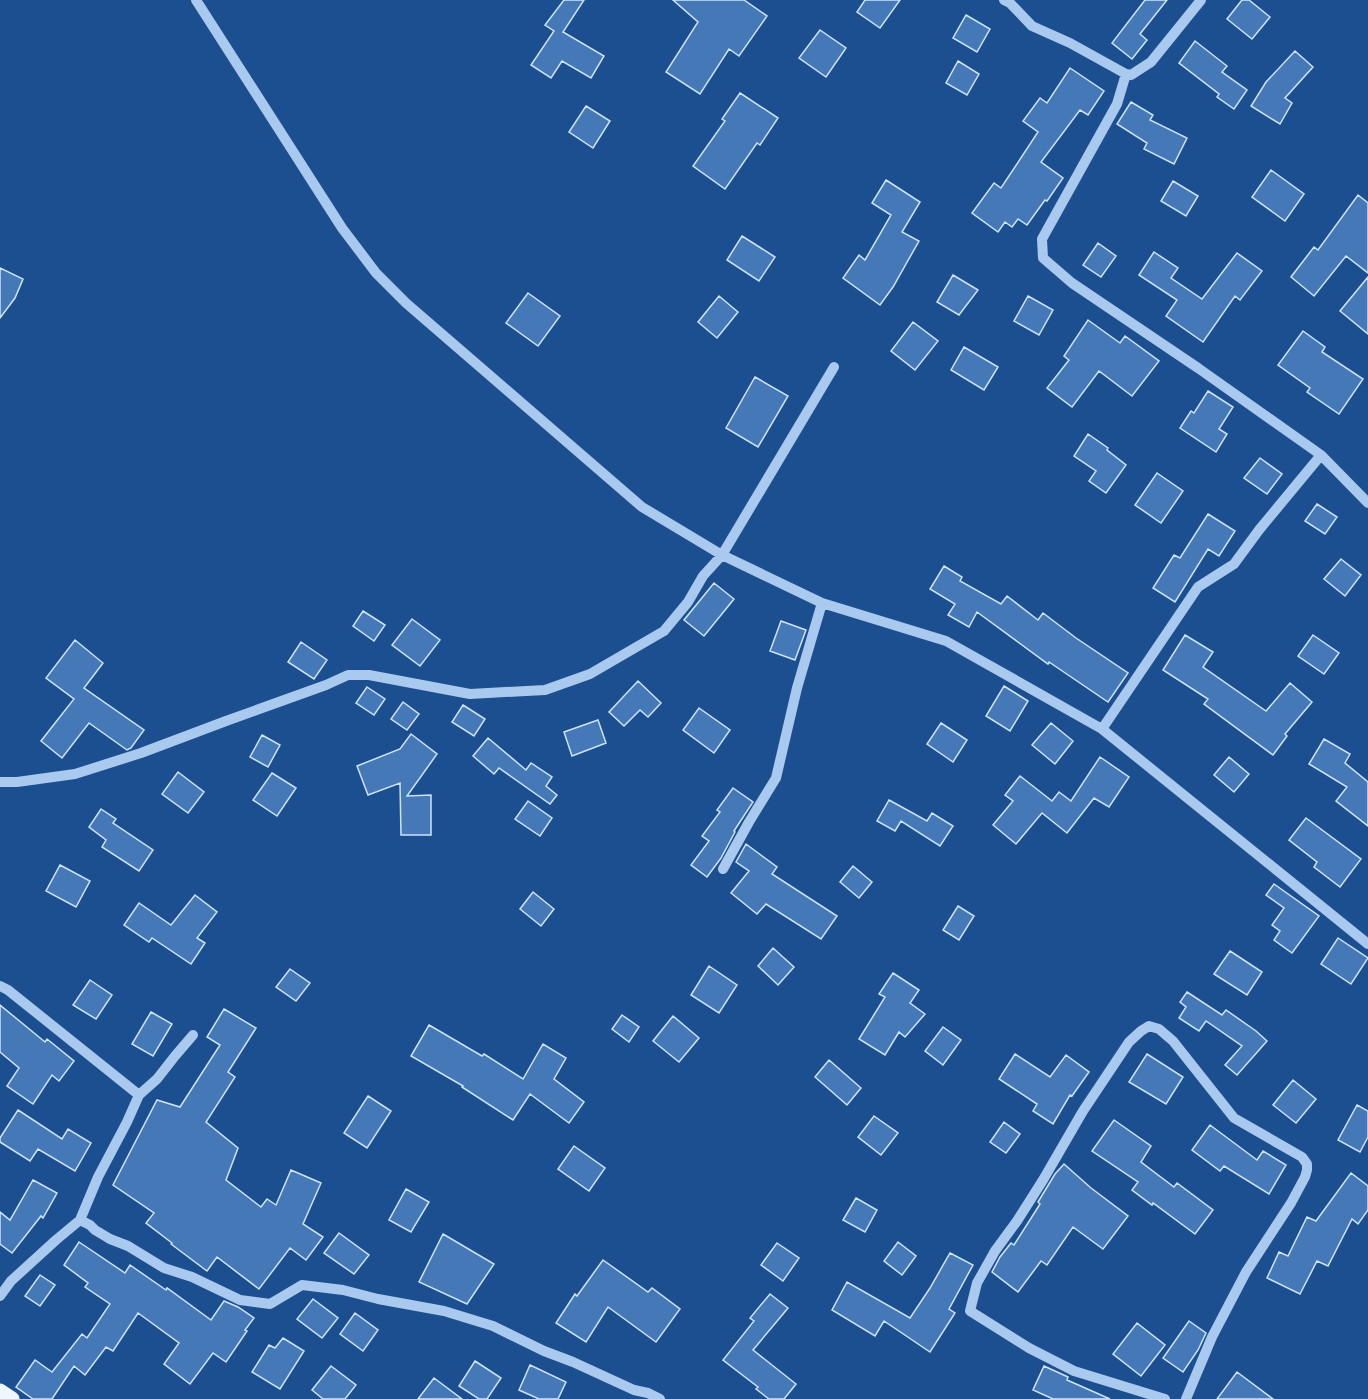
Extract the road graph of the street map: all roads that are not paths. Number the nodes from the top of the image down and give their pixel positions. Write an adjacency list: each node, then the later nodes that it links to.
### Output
1 (196, 0): 8 (street)
2 (1004, 0): 4 (street)
3 (1201, 0): 4 (street)
4 (1125, 74): 6 (street)
5 (834, 367): 8 (street)
6 (1320, 455): 7 (street); 10 (street)
7 (1368, 503)
8 (722, 555): 9 (street); 11 (street)
9 (822, 603): 10 (street); 12 (street)
10 (1102, 729): 13 (street)
11 (0, 782)
12 (723, 869)
13 (1368, 944)
14 (0, 986): 16 (street)
15 (193, 1035): 16 (street)
16 (139, 1095): 17 (street)
17 (80, 1220): 18 (street); 21 (street)
18 (0, 1296)
19 (0, 1391): 20 (main road)
20 (12, 1399)
21 (660, 1399)
22 (1165, 1399): 23 (street)
23 (1186, 1399)

